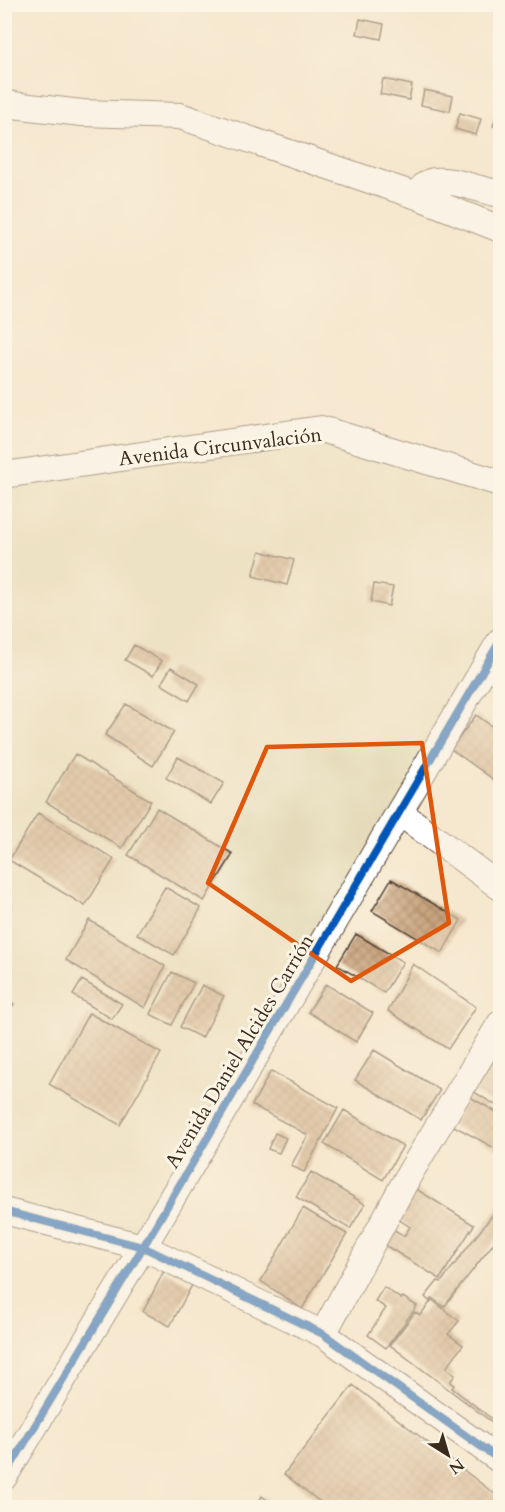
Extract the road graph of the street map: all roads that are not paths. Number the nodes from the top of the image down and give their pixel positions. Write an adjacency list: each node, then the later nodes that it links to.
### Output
1 (4, 104): 3 (street)
2 (501, 194): 3 (street)
3 (417, 196): 4 (street)
4 (501, 229)
5 (4, 475): 6 (street, Avenida Circunvalación)
6 (501, 483)
7 (501, 641): 8 (street, Avenida Daniel Alcides Carrión)
8 (399, 812): 9 (street); 12 (street, Avenida Daniel Alcides Carrión)
9 (501, 887)
10 (501, 1024): 13 (street)
11 (4, 1211): 12 (street)
12 (143, 1247): 13 (street); 15 (street, Avenida Daniel Alcides Carrión)
13 (323, 1334): 14 (street)
14 (501, 1460)
15 (4, 1477)

